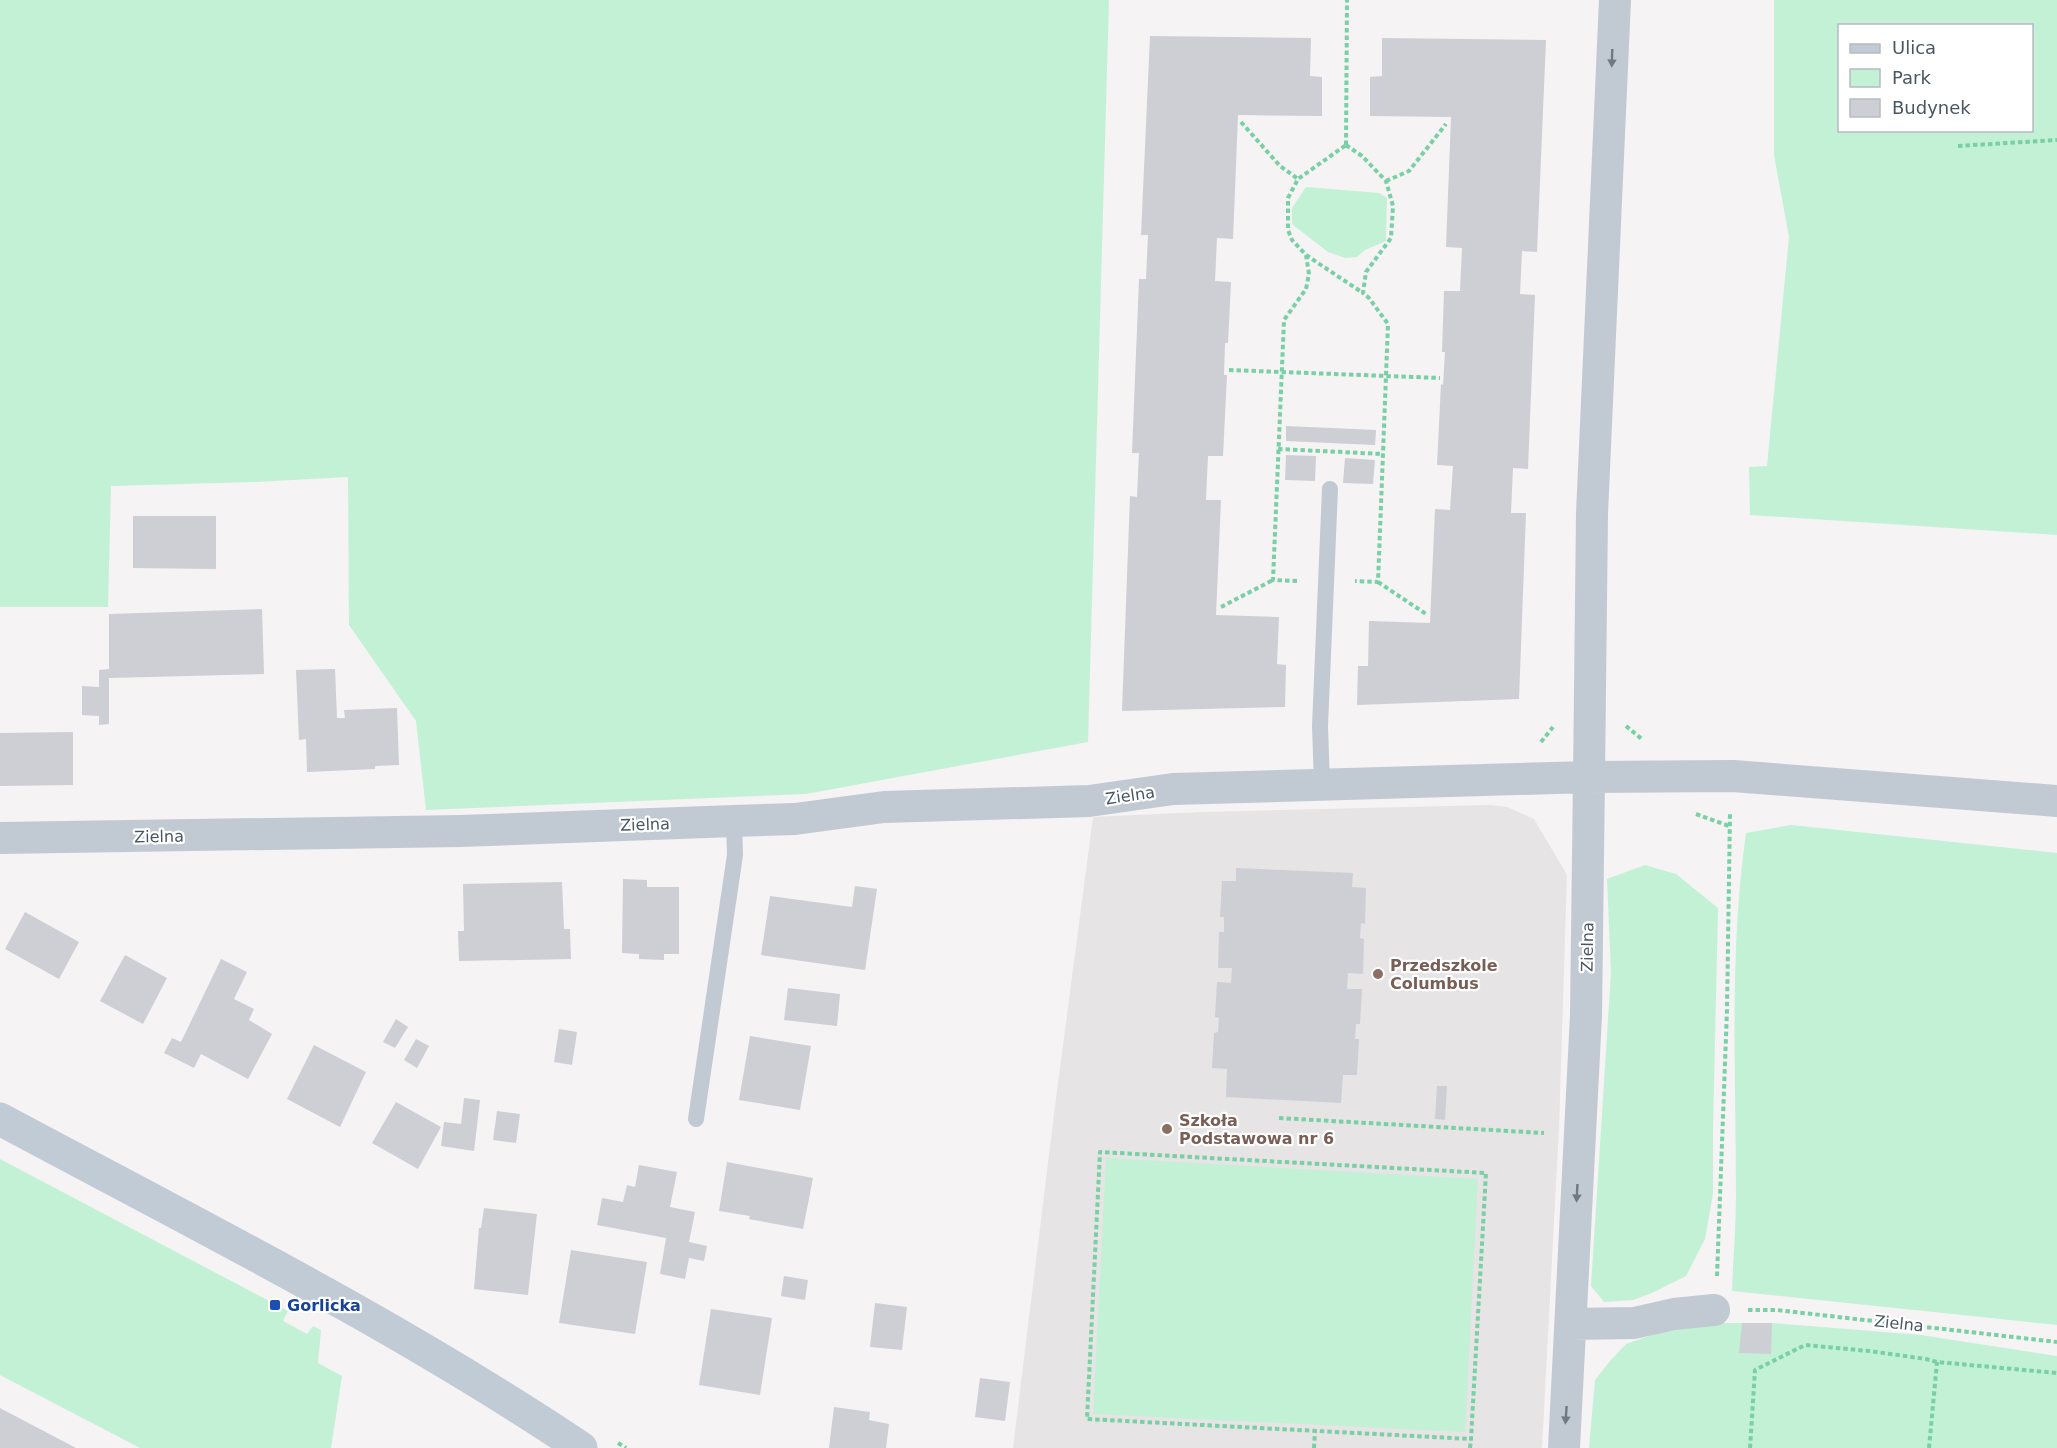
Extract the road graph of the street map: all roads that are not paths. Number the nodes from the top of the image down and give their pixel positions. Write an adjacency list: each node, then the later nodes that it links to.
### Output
1 (1615, 0): 3 (street, one-way to 3)
2 (1330, 489): 4 (lane)
3 (1589, 777): 4 (street, Zielna); 5 (street); 11 (street, Zielna, one-way to 11)
4 (1322, 785): 6 (street, Zielna)
5 (2057, 801)
6 (734, 821): 7 (street, Zielna); 9 (lane)
7 (0, 838)
8 (0, 1119): 12 (street)
9 (696, 1119)
10 (1714, 1310): 11 (street)
11 (1571, 1324): 13 (street, Zielna, one-way to 13)
12 (581, 1448)
13 (1564, 1448)

